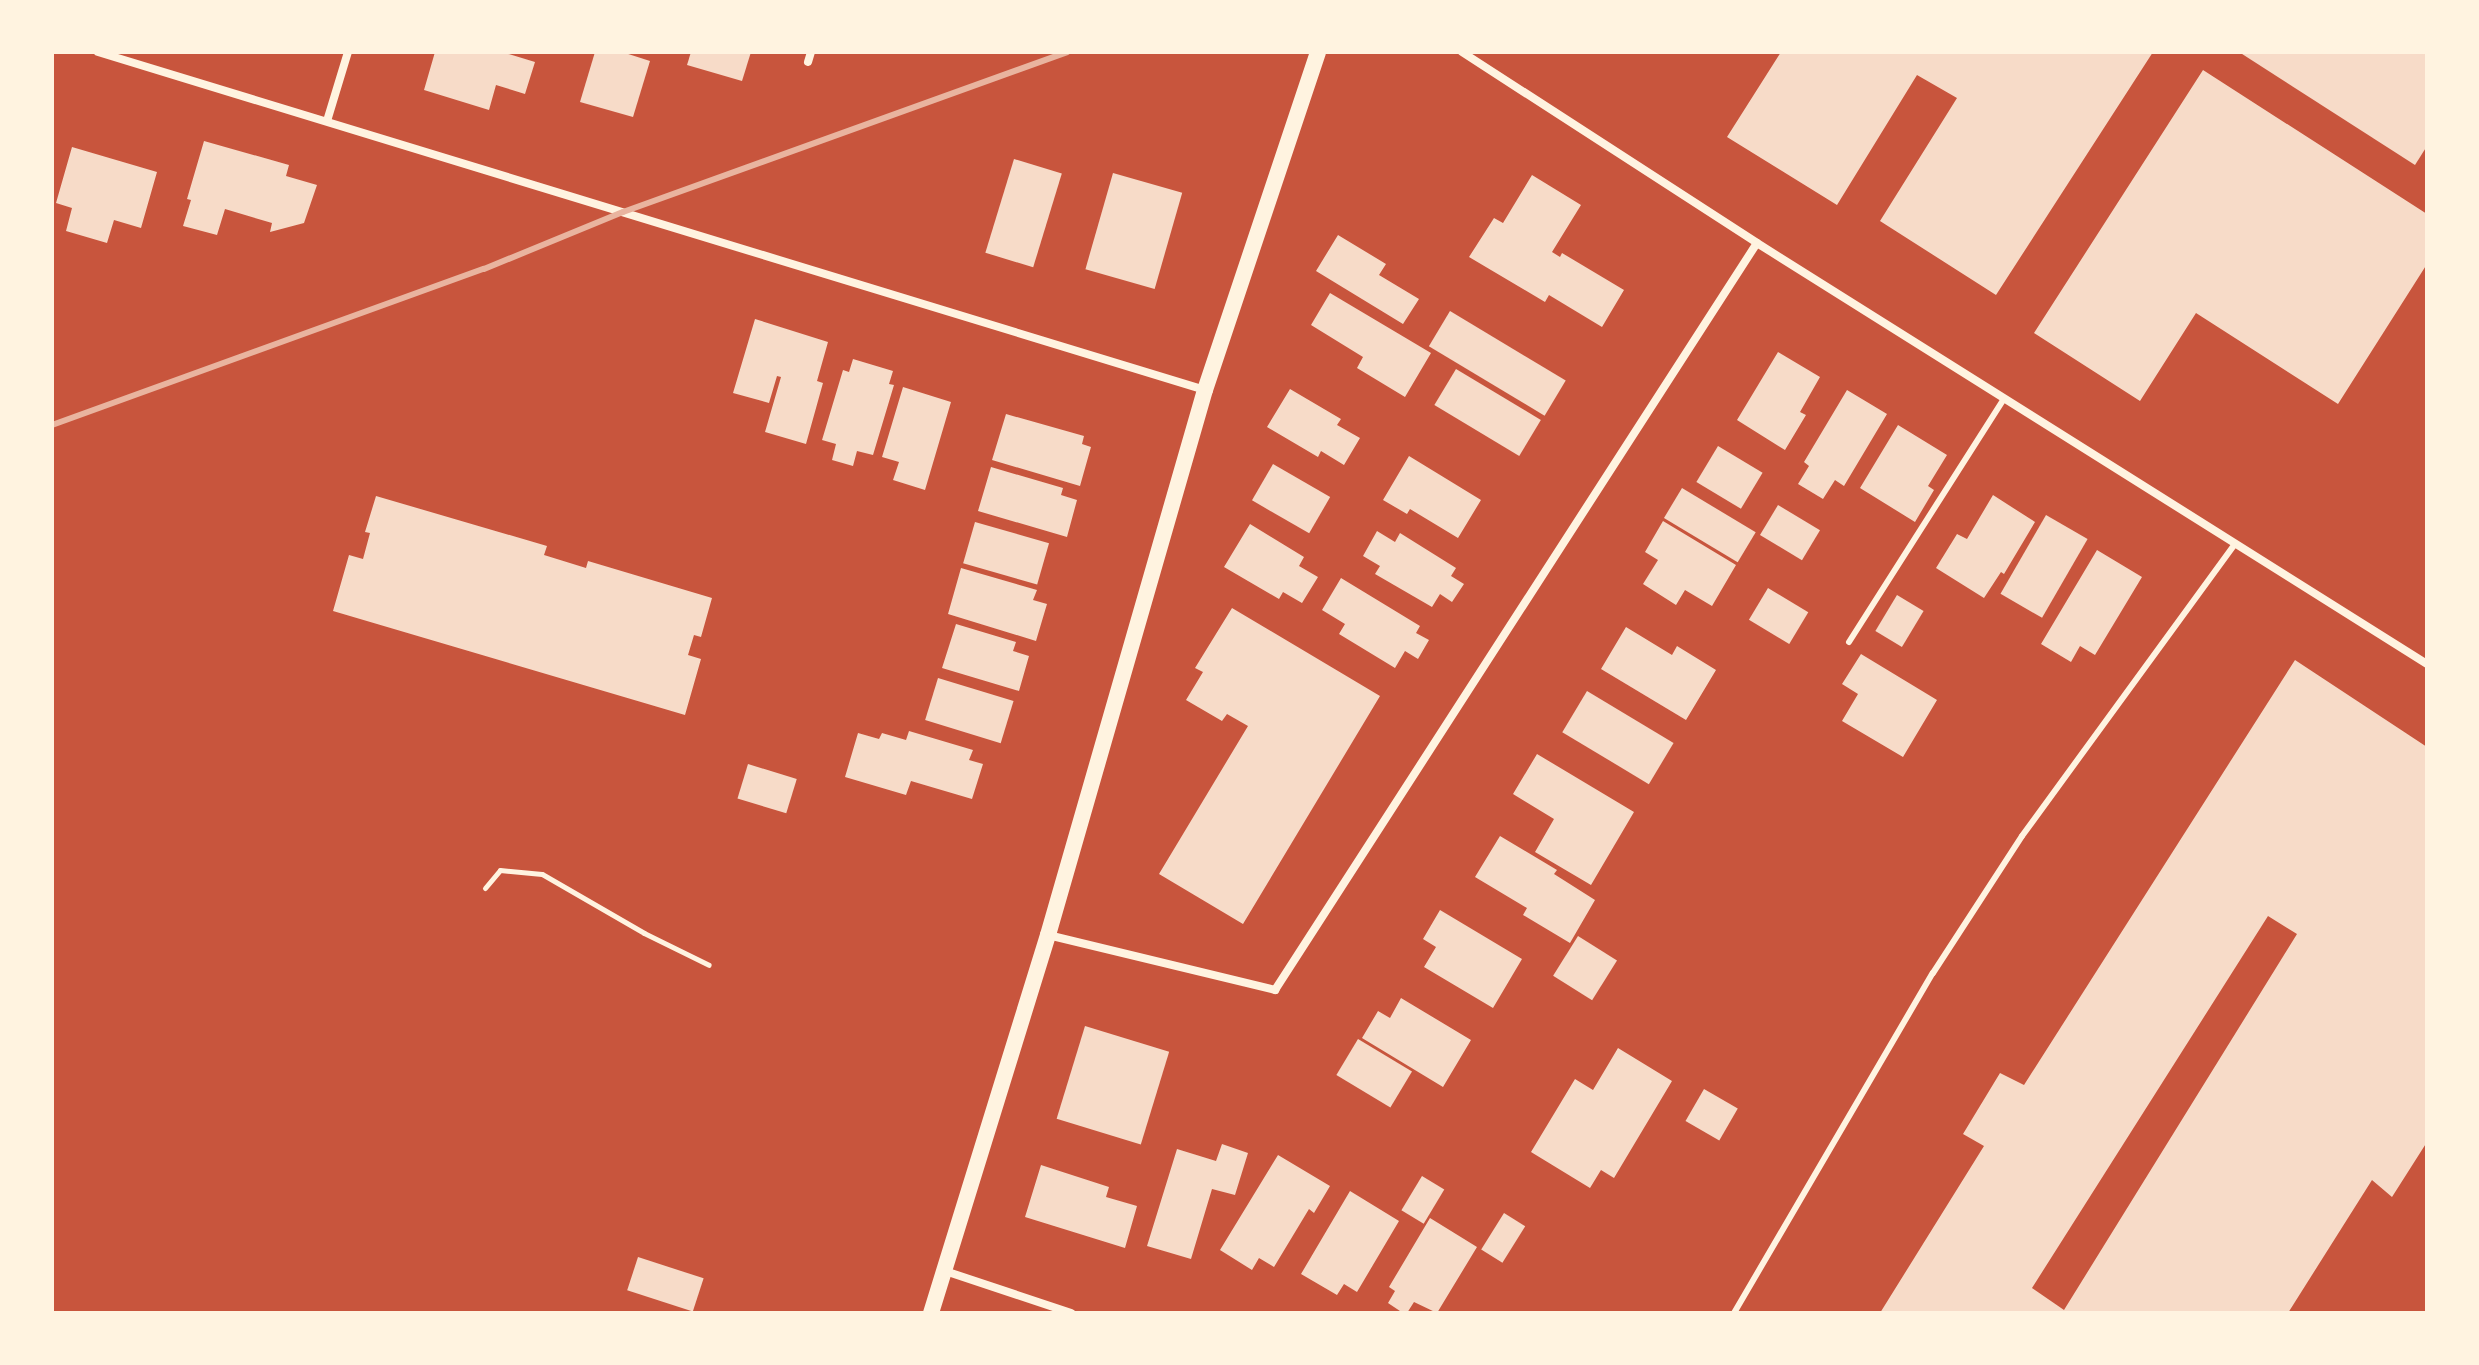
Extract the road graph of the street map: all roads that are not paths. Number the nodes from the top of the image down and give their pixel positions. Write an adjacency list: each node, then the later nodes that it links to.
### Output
1 (98, 52): 7 (street)
2 (348, 52): 7 (street)
3 (811, 52): 6 (street)
4 (1318, 52): 9 (main road)
5 (1462, 52): 8 (street)
6 (808, 62)
7 (327, 121): 9 (street)
8 (1757, 243): 10 (street); 14 (street)
9 (1205, 390): 14 (main road)
10 (2004, 399): 11 (street); 12 (lane)
11 (2234, 545): 13 (street); 18 (lane)
12 (1849, 642)
13 (2427, 664)
14 (1048, 935): 15 (main road)
15 (944, 1271): 16 (main road); 17 (street)
16 (931, 1313)
17 (1071, 1313)
18 (1734, 1313)

